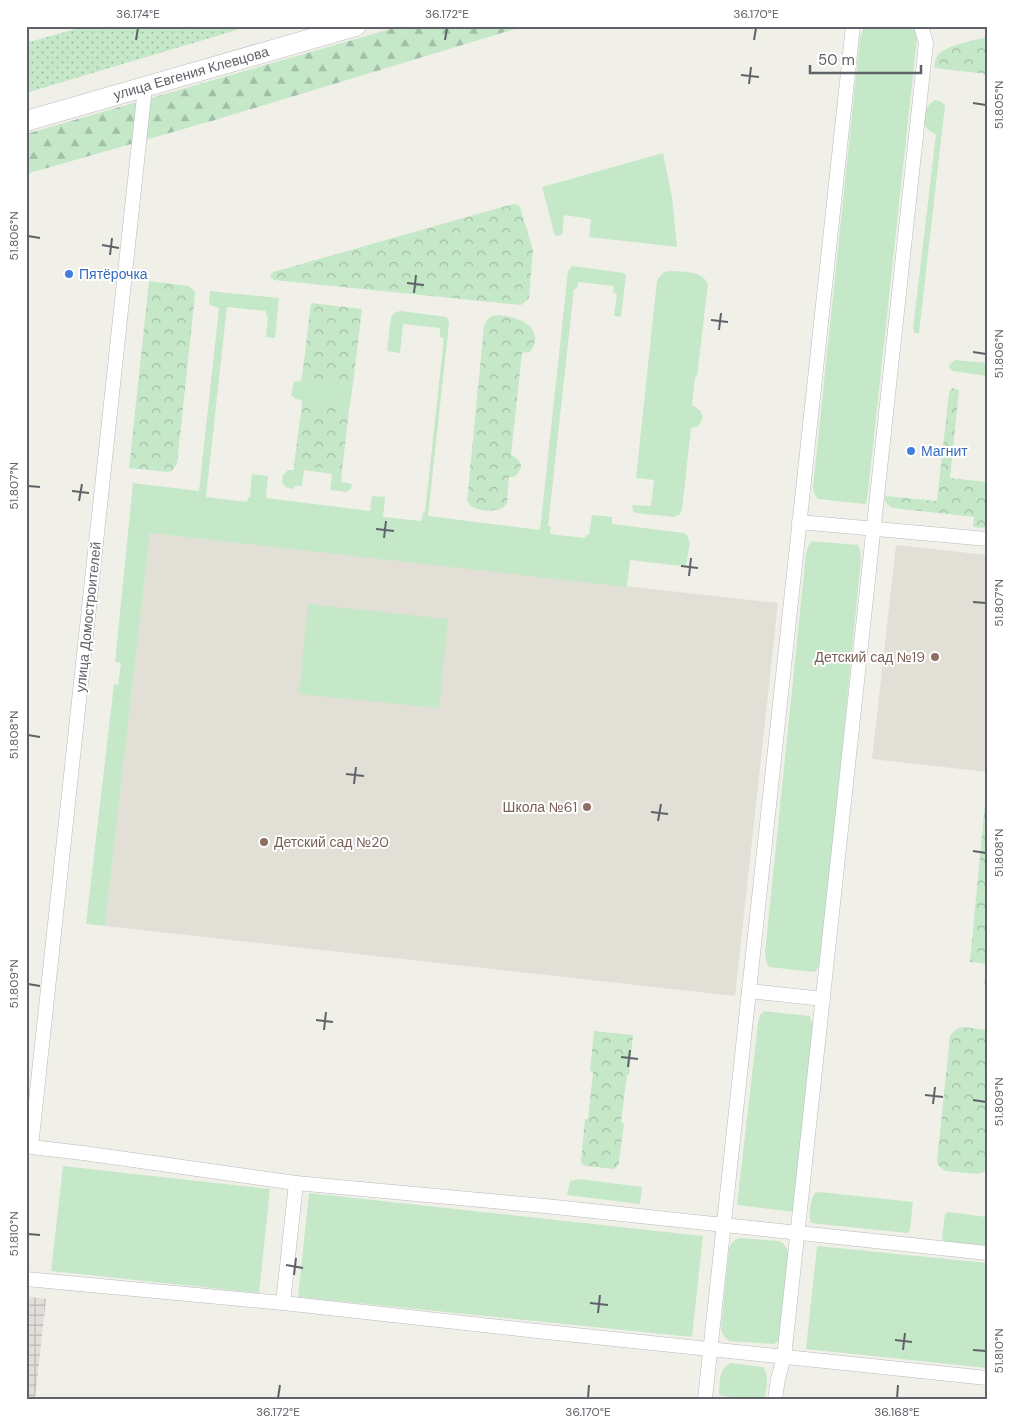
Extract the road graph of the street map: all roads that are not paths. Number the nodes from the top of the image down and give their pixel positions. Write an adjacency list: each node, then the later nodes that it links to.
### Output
1 (356, 26): 4 (street, улица Евгения Клевцова)
2 (853, 26): 6 (street)
3 (921, 26): 7 (street)
4 (145, 87): 5 (street, улица Евгения Клевцова); 11 (street, улица Домостроителей)
5 (26, 121)
6 (799, 522): 7 (street); 9 (street)
7 (874, 529): 8 (street); 10 (street)
8 (987, 539)
9 (748, 991): 10 (street); 12 (street)
10 (823, 999): 13 (street)
11 (296, 1183): 12 (street); 16 (street)
12 (723, 1225): 13 (street); 17 (street)
13 (798, 1233): 14 (street); 18 (street)
14 (987, 1253)
15 (26, 1278): 16 (street)
16 (283, 1303): 17 (street)
17 (710, 1349): 18 (street); 20 (street)
18 (784, 1357): 19 (street); 21 (street)
19 (987, 1378)
20 (705, 1399)
21 (776, 1399)

